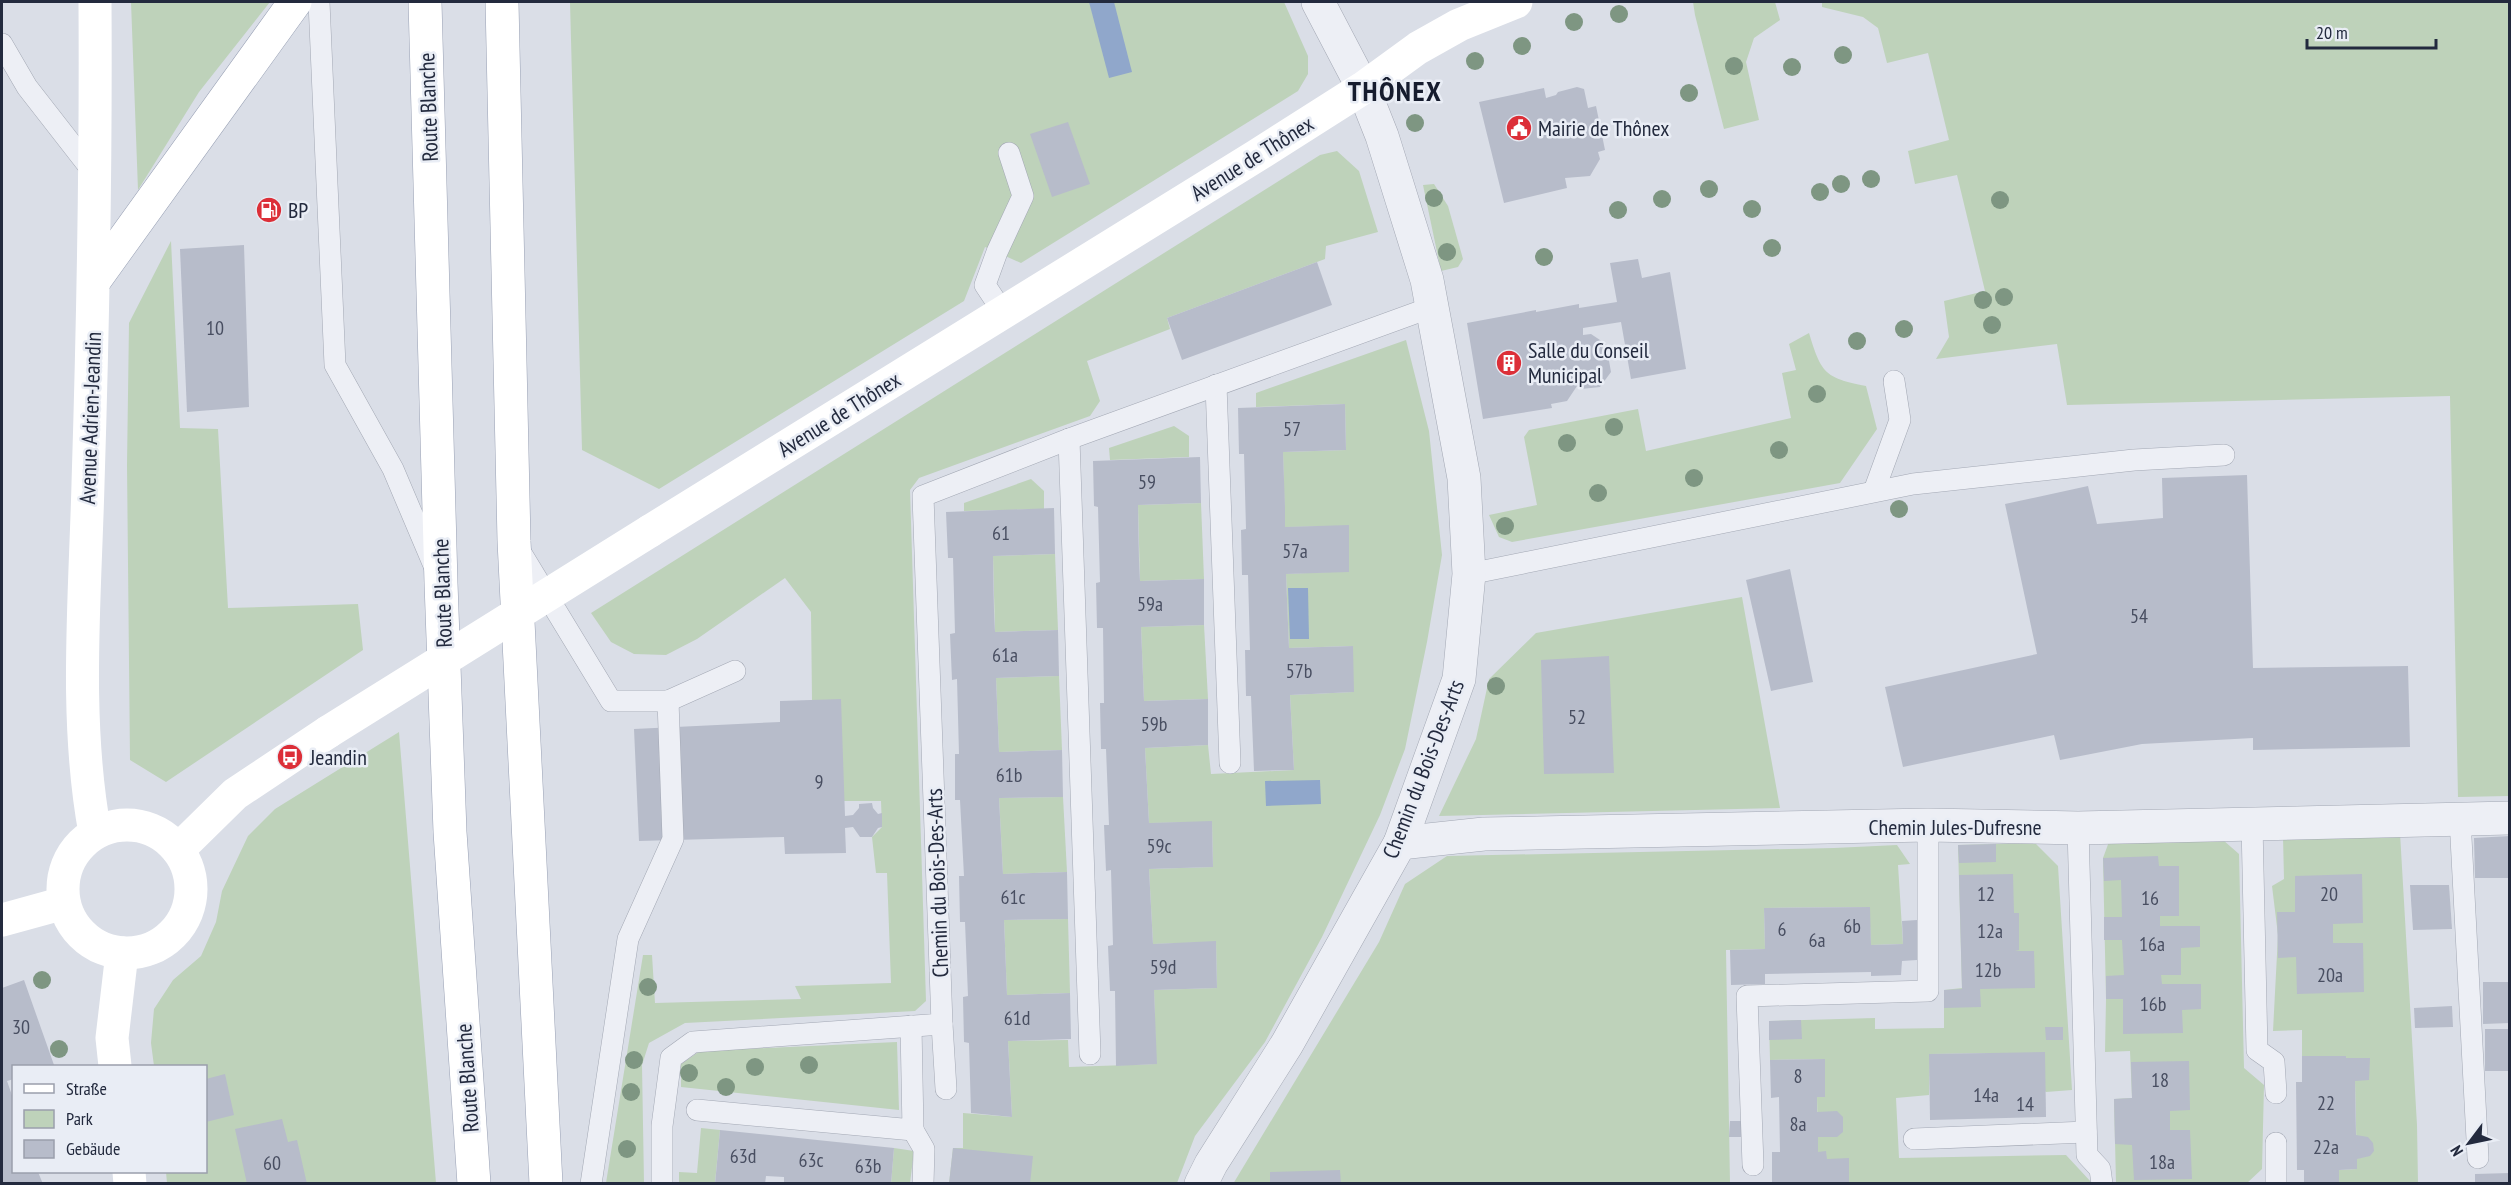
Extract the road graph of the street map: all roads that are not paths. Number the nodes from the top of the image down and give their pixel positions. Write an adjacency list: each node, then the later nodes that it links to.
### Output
1 (95, 2): 11 (main road, Avenue Adrien-Jeandin)
2 (295, 2): 12 (main road)
3 (319, 2): 22 (lane)
4 (425, 2): 22 (main road, Route Blanche)
5 (502, 2): 20 (main road)
6 (1318, 2): 9 (street, Chemin du Bois-Des-Arts)
7 (1516, 2): 9 (main road, Avenue de Thônex)
8 (2, 44): 11 (lane)
9 (1363, 88): 13 (street, Chemin du Bois-Des-Arts); 14 (main road, Avenue de Thônex)
10 (1009, 153): 14 (lane)
11 (94, 173): 12 (main road, Avenue Adrien-Jeandin)
12 (94, 281): 31 (main road, Avenue Adrien-Jeandin)
13 (1436, 298): 16 (lane, Chemin du Bois-Des-Arts); 21 (street, Chemin du Bois-Des-Arts)
14 (1003, 312): 33 (main road, Avenue de Thônex, bridge)
15 (1894, 381): 19 (lane)
16 (1216, 385): 17 (lane, Chemin du Bois-Des-Arts); 25 (lane)
17 (1069, 439): 37 (lane, Chemin du Bois-Des-Arts); 39 (lane)
18 (2224, 455): 19 (lane)
19 (1874, 491): 21 (lane)
20 (514, 541): 24 (lane); 51 (main road)
21 (1469, 574): 32 (street, Chemin du Bois-Des-Arts)
22 (441, 582): 50 (main road, Route Blanche)
23 (735, 671): 24 (lane)
24 (668, 700): 52 (lane)
25 (1230, 763)
26 (2510, 818): 27 (street, Chemin Jules-Dufresne)
27 (2460, 819): 28 (street, Chemin Jules-Dufresne); 48 (lane)
28 (2252, 824): 30 (street, Chemin Jules-Dufresne); 42 (lane)
29 (1928, 825): 30 (street, Chemin Jules-Dufresne); 32 (street, Chemin Jules-Dufresne); 49 (lane)
30 (2078, 828): 45 (lane)
31 (94, 833): 33 (main road); 34 (main road)
32 (1400, 843): 55 (street, Chemin du Bois-Des-Arts)
33 (178, 850): 36 (main road)
34 (64, 903): 35 (main road); 36 (main road)
35 (2, 920)
36 (122, 953): 40 (main road)
37 (942, 1024): 38 (lane); 41 (lane)
38 (911, 1026): 44 (lane); 53 (lane)
39 (1090, 1054)
40 (115, 1065)
41 (946, 1089)
42 (2276, 1093)
43 (697, 1110): 44 (lane)
44 (913, 1130): 54 (lane)
45 (2086, 1132): 46 (lane); 56 (lane)
46 (1914, 1139)
47 (2276, 1143): 57 (lane)
48 (2478, 1158)
49 (1753, 1165)
50 (474, 1184)
51 (546, 1184)
52 (591, 1184)
53 (662, 1184)
54 (923, 1184)
55 (1201, 1184)
56 (2102, 1184)
57 (2276, 1184)

